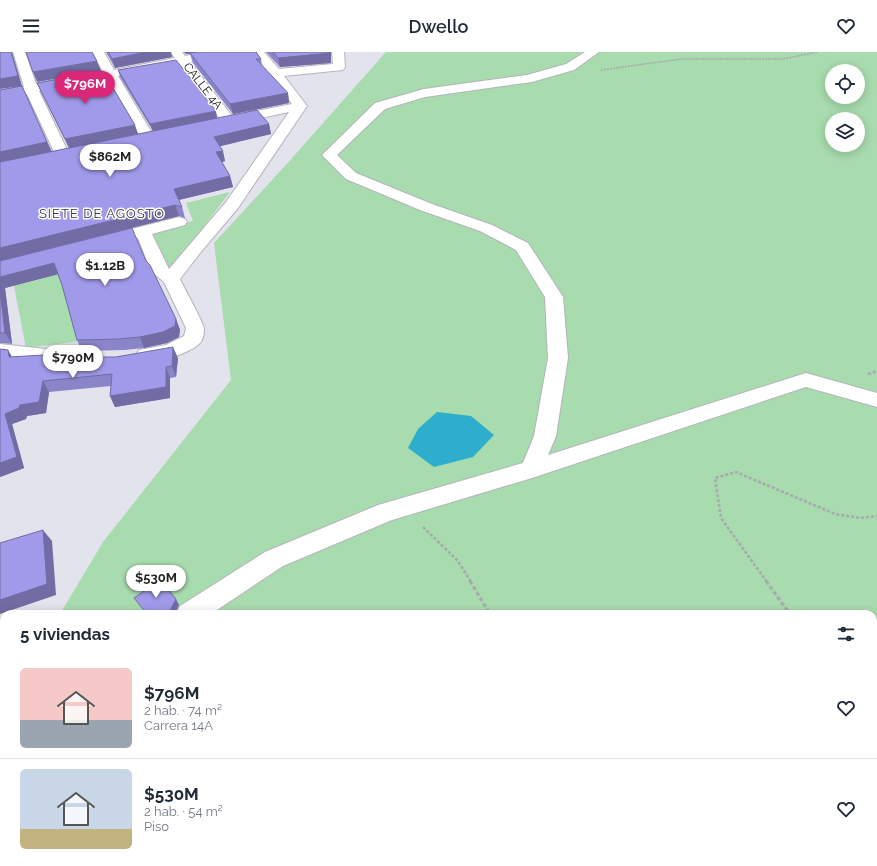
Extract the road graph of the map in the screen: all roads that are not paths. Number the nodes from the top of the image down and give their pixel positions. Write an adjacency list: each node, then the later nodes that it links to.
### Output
1 (19, 52): 10 (street)
2 (98, 52): 9 (street)
3 (226, 52): 7 (street)
4 (258, 52): 8 (street)
5 (338, 52): 8 (street)
6 (593, 52): 27 (street)
7 (179, 56): 9 (street); 13 (street, CALLE 4A)
8 (276, 72): 12 (street)
9 (111, 74): 10 (street); 16 (street)
10 (31, 89): 11 (street); 18 (street)
11 (0, 95)
12 (300, 106): 13 (street); 22 (street)
13 (229, 121): 14 (street)
14 (214, 124)
15 (162, 135): 16 (street)
16 (148, 138): 17 (street)
17 (132, 141)
18 (78, 153)
19 (178, 222): 20 (street)
20 (143, 231): 21 (street); 22 (street)
21 (91, 244)
22 (171, 279): 24 (street)
23 (0, 351): 25 (street)
24 (128, 358)
25 (84, 359)
26 (877, 400): 27 (street)
27 (532, 470): 28 (street)
28 (195, 610)

